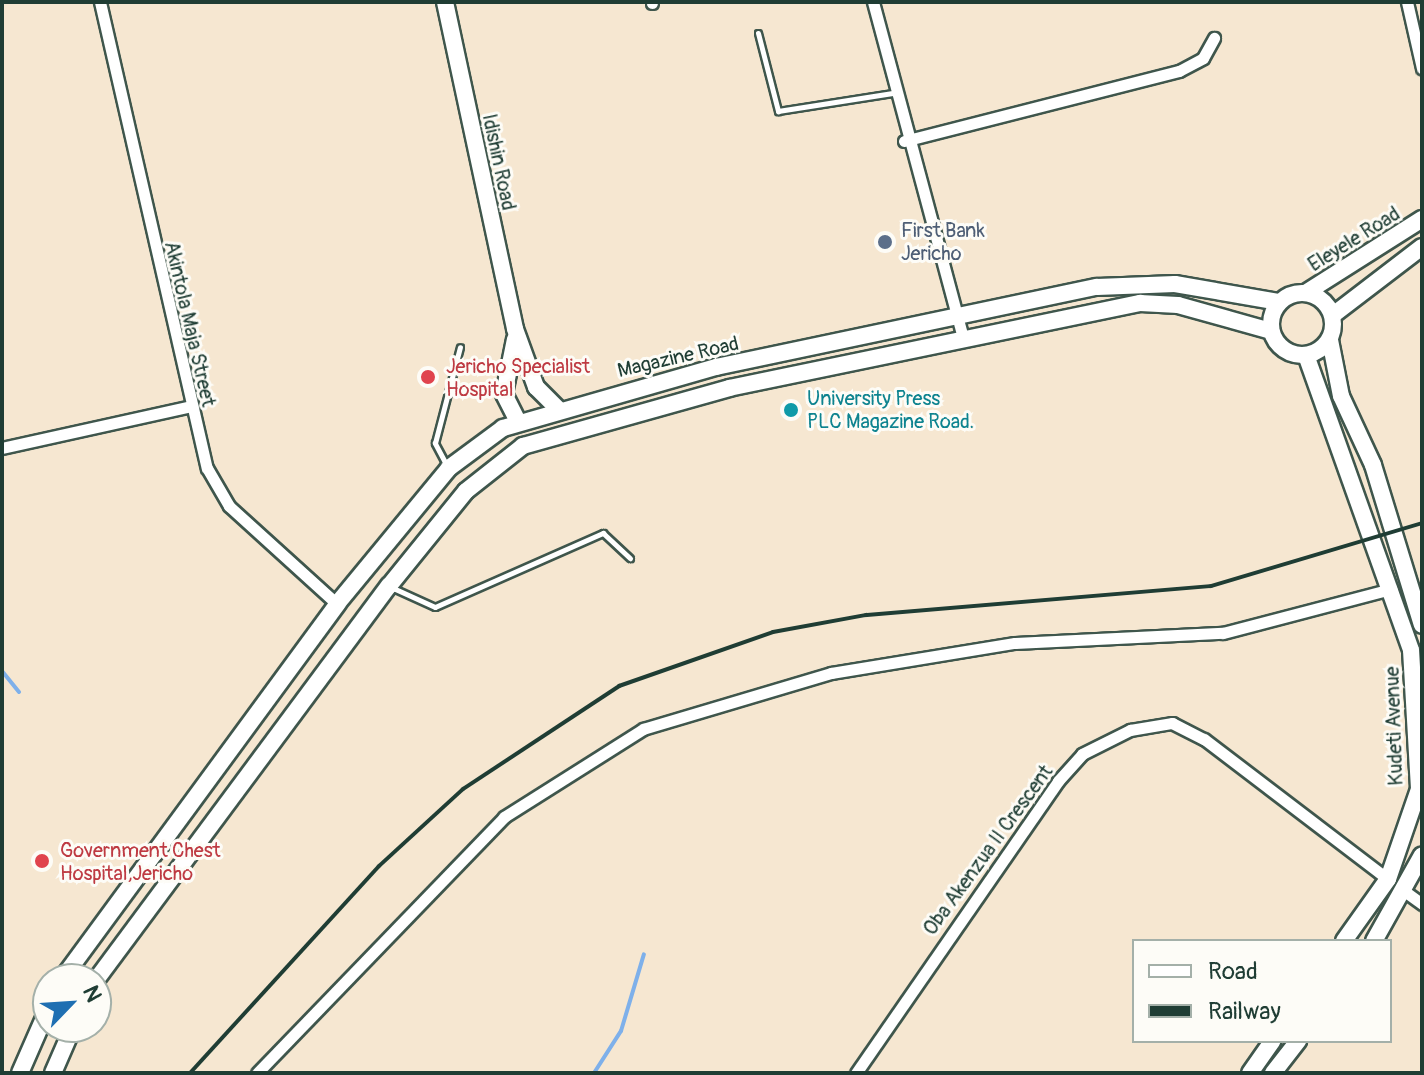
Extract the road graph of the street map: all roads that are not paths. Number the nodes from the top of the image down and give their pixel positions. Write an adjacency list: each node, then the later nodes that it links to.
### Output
1 (100, 2): 22 (street, Akintola Maja Street)
2 (445, 2): 16 (main road, Idishin Road)
3 (873, 2): 8 (street)
4 (1407, 2): 7 (street)
5 (758, 33): 8 (lane)
6 (1214, 38): 9 (street)
7 (1422, 68)
8 (893, 93): 9 (street)
9 (904, 141): 15 (street)
10 (1422, 219): 12 (main road, Eleyele Road)
11 (1422, 247): 14 (main road, Eleyele Road)
12 (1307, 292): 13 (main road); 14 (main road)
13 (1279, 302): 15 (main road, Magazine Road); 17 (main road)
14 (1333, 315): 19 (main road)
15 (957, 316): 18 (street); 23 (main road, Magazine Road)
16 (515, 329): 23 (main road); 24 (main road)
17 (1271, 331): 18 (main road, Magazine Road); 21 (main road)
18 (963, 339): 29 (main road, Magazine Road)
19 (1330, 340): 21 (main road); 28 (main road)
20 (460, 347): 26 (lane)
21 (1306, 355): 30 (main road, Kudeti Avenue)
22 (192, 406): 25 (street); 31 (street, Akintola Maja Street)
23 (557, 408): 24 (main road, Magazine Road)
24 (517, 420): 26 (main road, Magazine Road)
25 (2, 448)
26 (449, 468): 31 (main road, Magazine Road)
27 (630, 558): 29 (lane)
28 (1417, 584): 32 (main road)
29 (389, 586): 34 (main road, Magazine Road)
30 (1391, 589): 36 (main road, Kudeti Avenue); 49 (street)
31 (337, 604): 33 (main road, Magazine Road)
32 (1422, 625)
33 (208, 778): 34 (main road); 41 (main road, Magazine Road)
34 (227, 796): 42 (main road, Magazine Road)
35 (1422, 855): 37 (main road)
36 (1388, 879): 39 (main road, Kudeti Avenue); 50 (street, Oba Akenzua II Crescent)
37 (1407, 893): 38 (street); 40 (main road)
38 (1422, 904)
39 (1345, 939)
40 (1375, 939)
41 (74, 963)
42 (108, 963)
43 (33, 1043): 47 (main road)
44 (66, 1043): 48 (main road)
45 (1271, 1043): 51 (main road)
46 (1296, 1043): 52 (main road)
47 (20, 1073)
48 (53, 1073)
49 (257, 1073)
50 (856, 1073)
51 (1250, 1073)
52 (1273, 1073)

